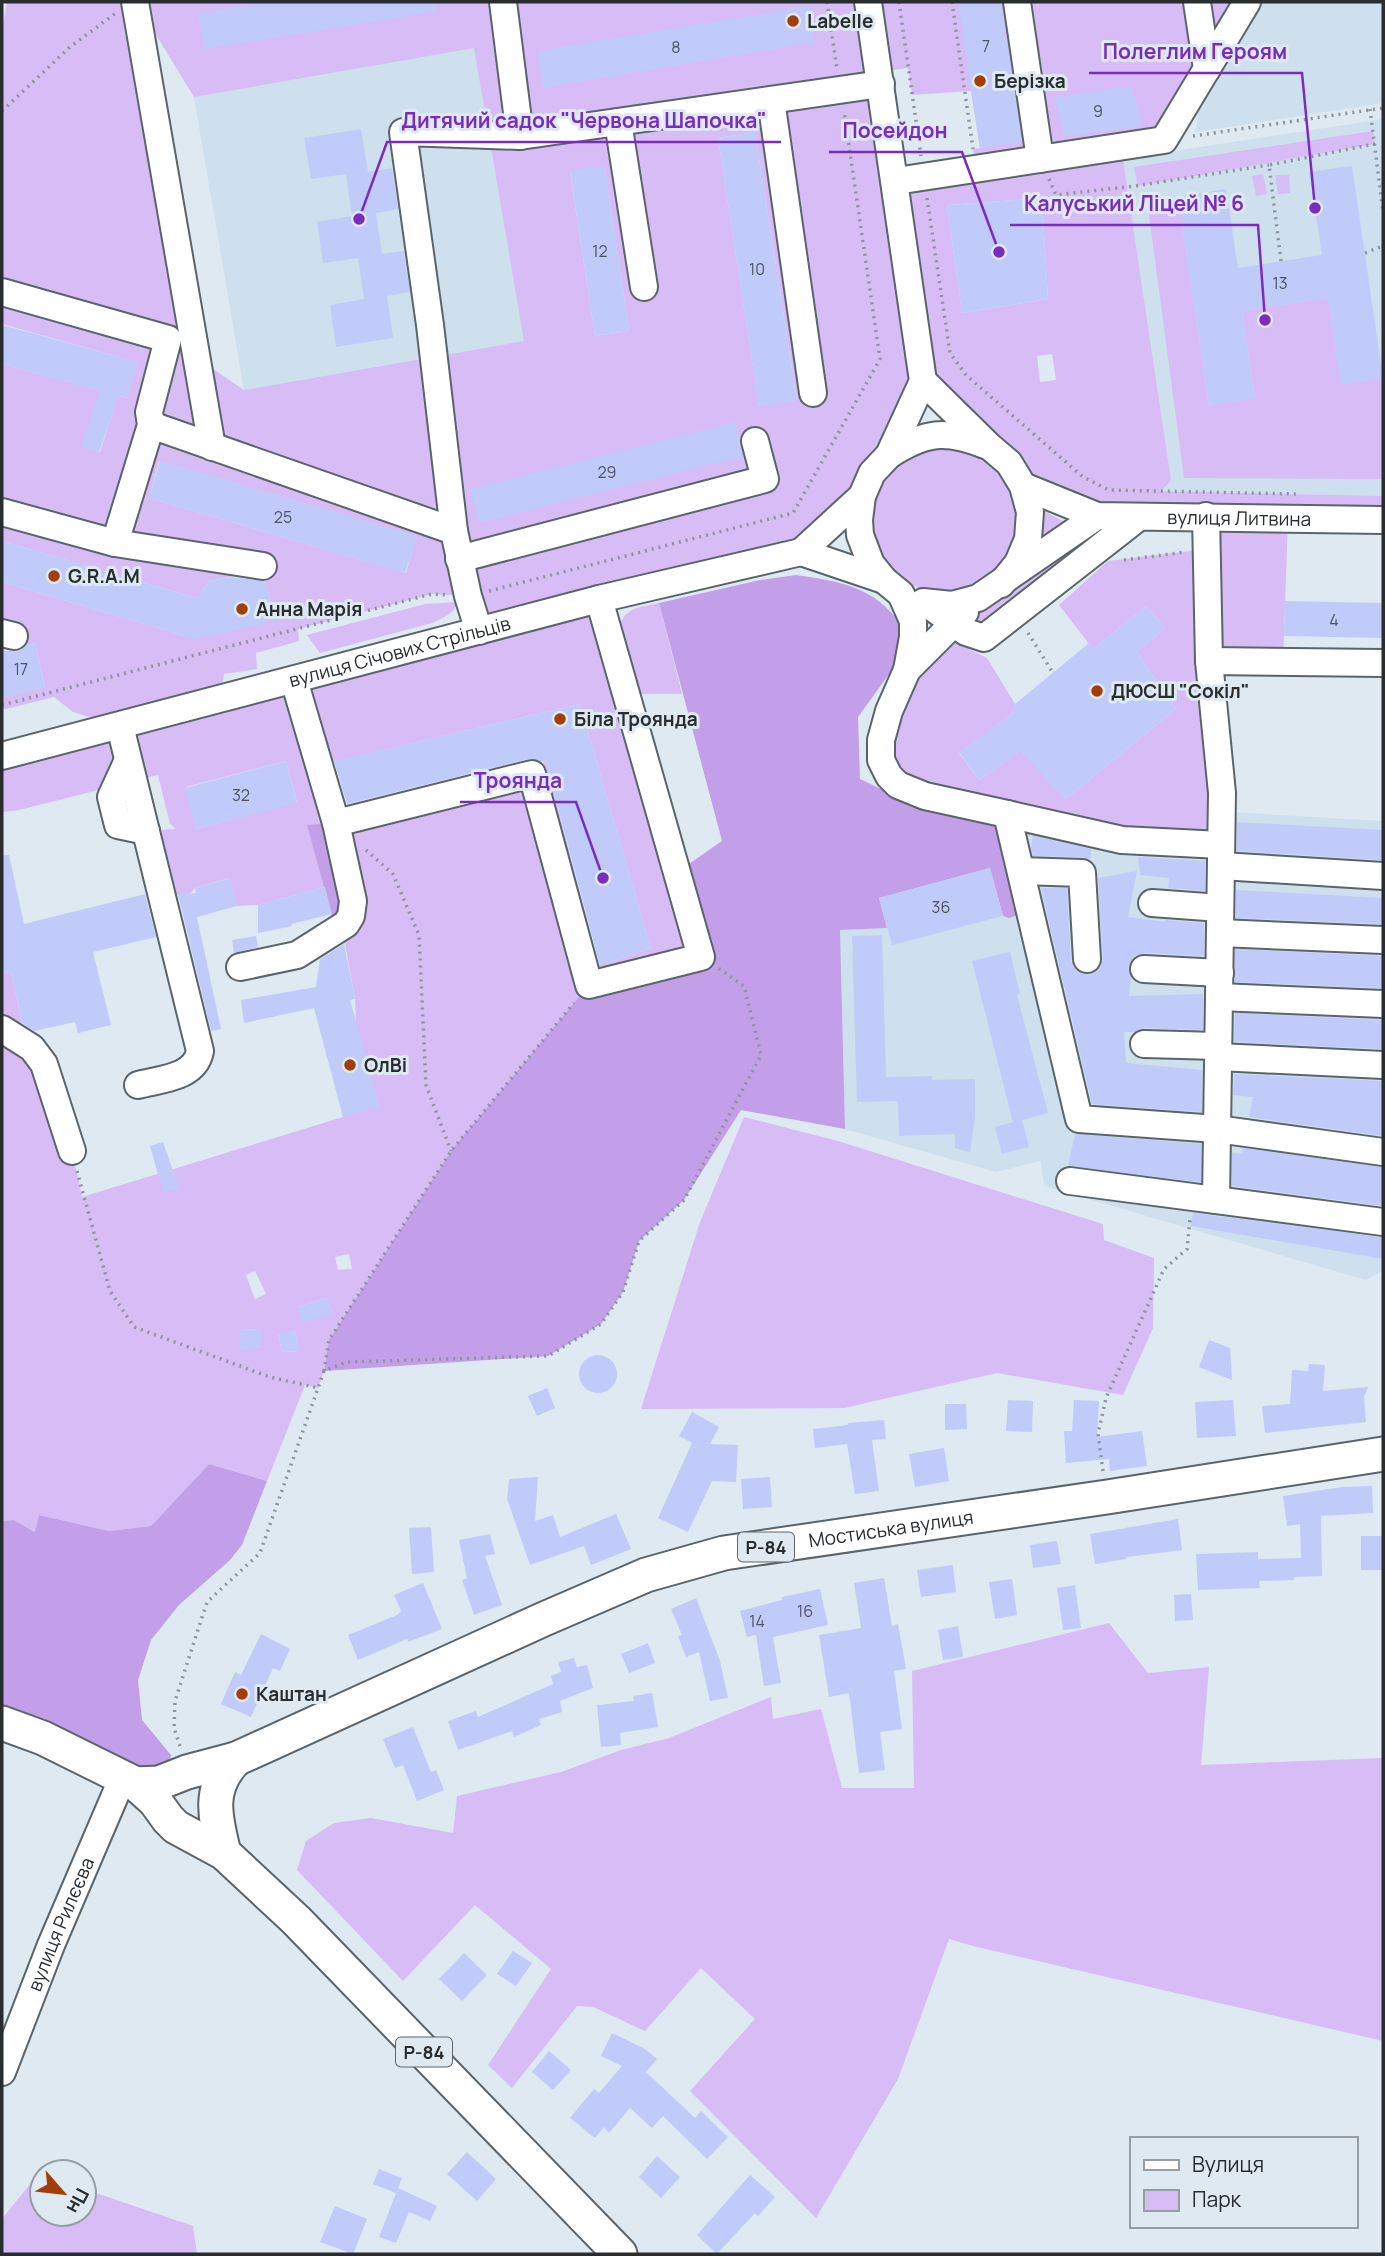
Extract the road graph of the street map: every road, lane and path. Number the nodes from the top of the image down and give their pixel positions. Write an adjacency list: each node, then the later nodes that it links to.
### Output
1 (503, 2): 17 (street)
2 (827, 2): 11 (path)
3 (869, 2): 10 (street)
4 (952, 2): 22 (path)
5 (1017, 2): 20 (street)
6 (1197, 2): 9 (street)
7 (1247, 2): 9 (street)
8 (128, 6): 15 (path); 36 (street)
9 (1206, 69): 18 (street)
10 (881, 84): 11 (street); 23 (street)
11 (841, 91): 12 (street); 55 (path)
12 (771, 100): 16 (street); 32 (street)
13 (1383, 108): 14 (path)
14 (1370, 109): 18 (path); 19 (path)
15 (2, 111)
16 (618, 122): 17 (street); 28 (street)
17 (520, 136): 46 (street)
18 (1164, 141): 20 (street)
19 (1375, 145): 21 (path); 24 (path)
20 (1040, 159): 21 (path); 22 (street)
21 (1269, 165): 27 (path)
22 (976, 168): 23 (street)
23 (895, 181): 31 (street)
24 (1383, 212)
25 (1383, 246): 26 (path)
26 (1365, 253)
27 (1281, 261)
28 (644, 287)
29 (2, 292): 33 (street)
30 (950, 353): 39 (path)
31 (923, 381): 35 (street); 37 (street)
32 (813, 393)
33 (151, 425): 36 (street); 47 (street)
34 (755, 441): 50 (street)
35 (989, 446): 37 (street); 38 (street)
36 (212, 447): 46 (street)
37 (888, 455): 40 (street)
38 (1023, 486): 42 (street, вулиця Литвина); 53 (street)
39 (1301, 494)
40 (862, 496): 49 (street, вулиця Січових Стрільців); 54 (street)
41 (2, 512): 47 (street)
42 (1097, 516): 44 (street, вулиця Литвина); 53 (street)
43 (1206, 516): 44 (street, вулиця Литвина); 45 (street, вулиця Литвина); 48 (street)
44 (1139, 517): 59 (street)
45 (1383, 520)
46 (454, 531): 50 (street)
47 (115, 542): 52 (street)
48 (1207, 549): 51 (path); 62 (street)
49 (801, 552): 54 (street); 57 (street, вулиця Січових Стрільців)
50 (459, 559): 55 (street)
51 (1122, 560)
52 (262, 566)
53 (1001, 584): 56 (street)
54 (892, 587): 58 (street); 64 (street)
55 (468, 596): 61 (street); 67 (path)
56 (978, 598): 58 (street); 59 (street)
57 (599, 599): 61 (street, вулиця Січових Стрільців); 79 (street)
58 (926, 603): 59 (street)
59 (954, 624): 64 (street)
60 (1026, 630): 65 (path)
61 (479, 631): 66 (street, вулиця Січових Стрільців)
62 (1209, 661): 63 (street); 73 (street)
63 (1383, 663)
64 (907, 670): 70 (street)
65 (1053, 673)
66 (294, 680): 68 (street, вулиця Січових Стрільців); 71 (street)
67 (2, 705)
68 (120, 726): 69 (street, вулиця Січових Стрільців); 90 (street)
69 (2, 756)
70 (1007, 814): 73 (street); 74 (street)
71 (336, 824): 81 (street); 83 (street)
72 (364, 849): 93 (path)
73 (1221, 856): 75 (street); 77 (street)
74 (1021, 871): 80 (street); 91 (street)
75 (1383, 876)
76 (1152, 903): 77 (street)
77 (1220, 921): 78 (street); 84 (street)
78 (1383, 940)
79 (701, 957): 83 (street); 98 (path)
80 (1087, 958)
81 (240, 967)
82 (1144, 969): 84 (street)
83 (589, 985): 93 (path)
84 (1219, 985): 85 (street); 88 (street)
85 (1383, 1004)
86 (2, 1029): 92 (street)
87 (1144, 1044): 88 (street)
88 (1218, 1052): 89 (street); 91 (street)
89 (1383, 1065)
90 (138, 1085)
91 (1217, 1129): 94 (street); 96 (street)
92 (72, 1151): 99 (path)
93 (450, 1152): 98 (path)
94 (1383, 1152)
95 (1070, 1181): 96 (street)
96 (1216, 1200): 97 (street); 101 (path)
97 (1383, 1222)
98 (324, 1371): 99 (path)
99 (318, 1388): 104 (path)
100 (1383, 1454): 101 (main road, Мостиська вулиця / Р-84)
101 (1107, 1497): 103 (main road, Мостиська вулиця / Р-84)
102 (2, 1723): 105 (main road)
103 (236, 1759): 104 (main road, Мостиська вулиця / Р-84); 106 (main road)
104 (182, 1774): 105 (main road, Мостиська вулиця); 106 (main road); 107 (main road)
105 (129, 1780): 107 (main road); 109 (street, вулиця Рилєєва)
106 (217, 1801): 107 (main road); 108 (main road)
107 (175, 1822): 108 (main road)
108 (224, 1853): 110 (main road, Р-84)
109 (2, 2072)
110 (602, 2247)

